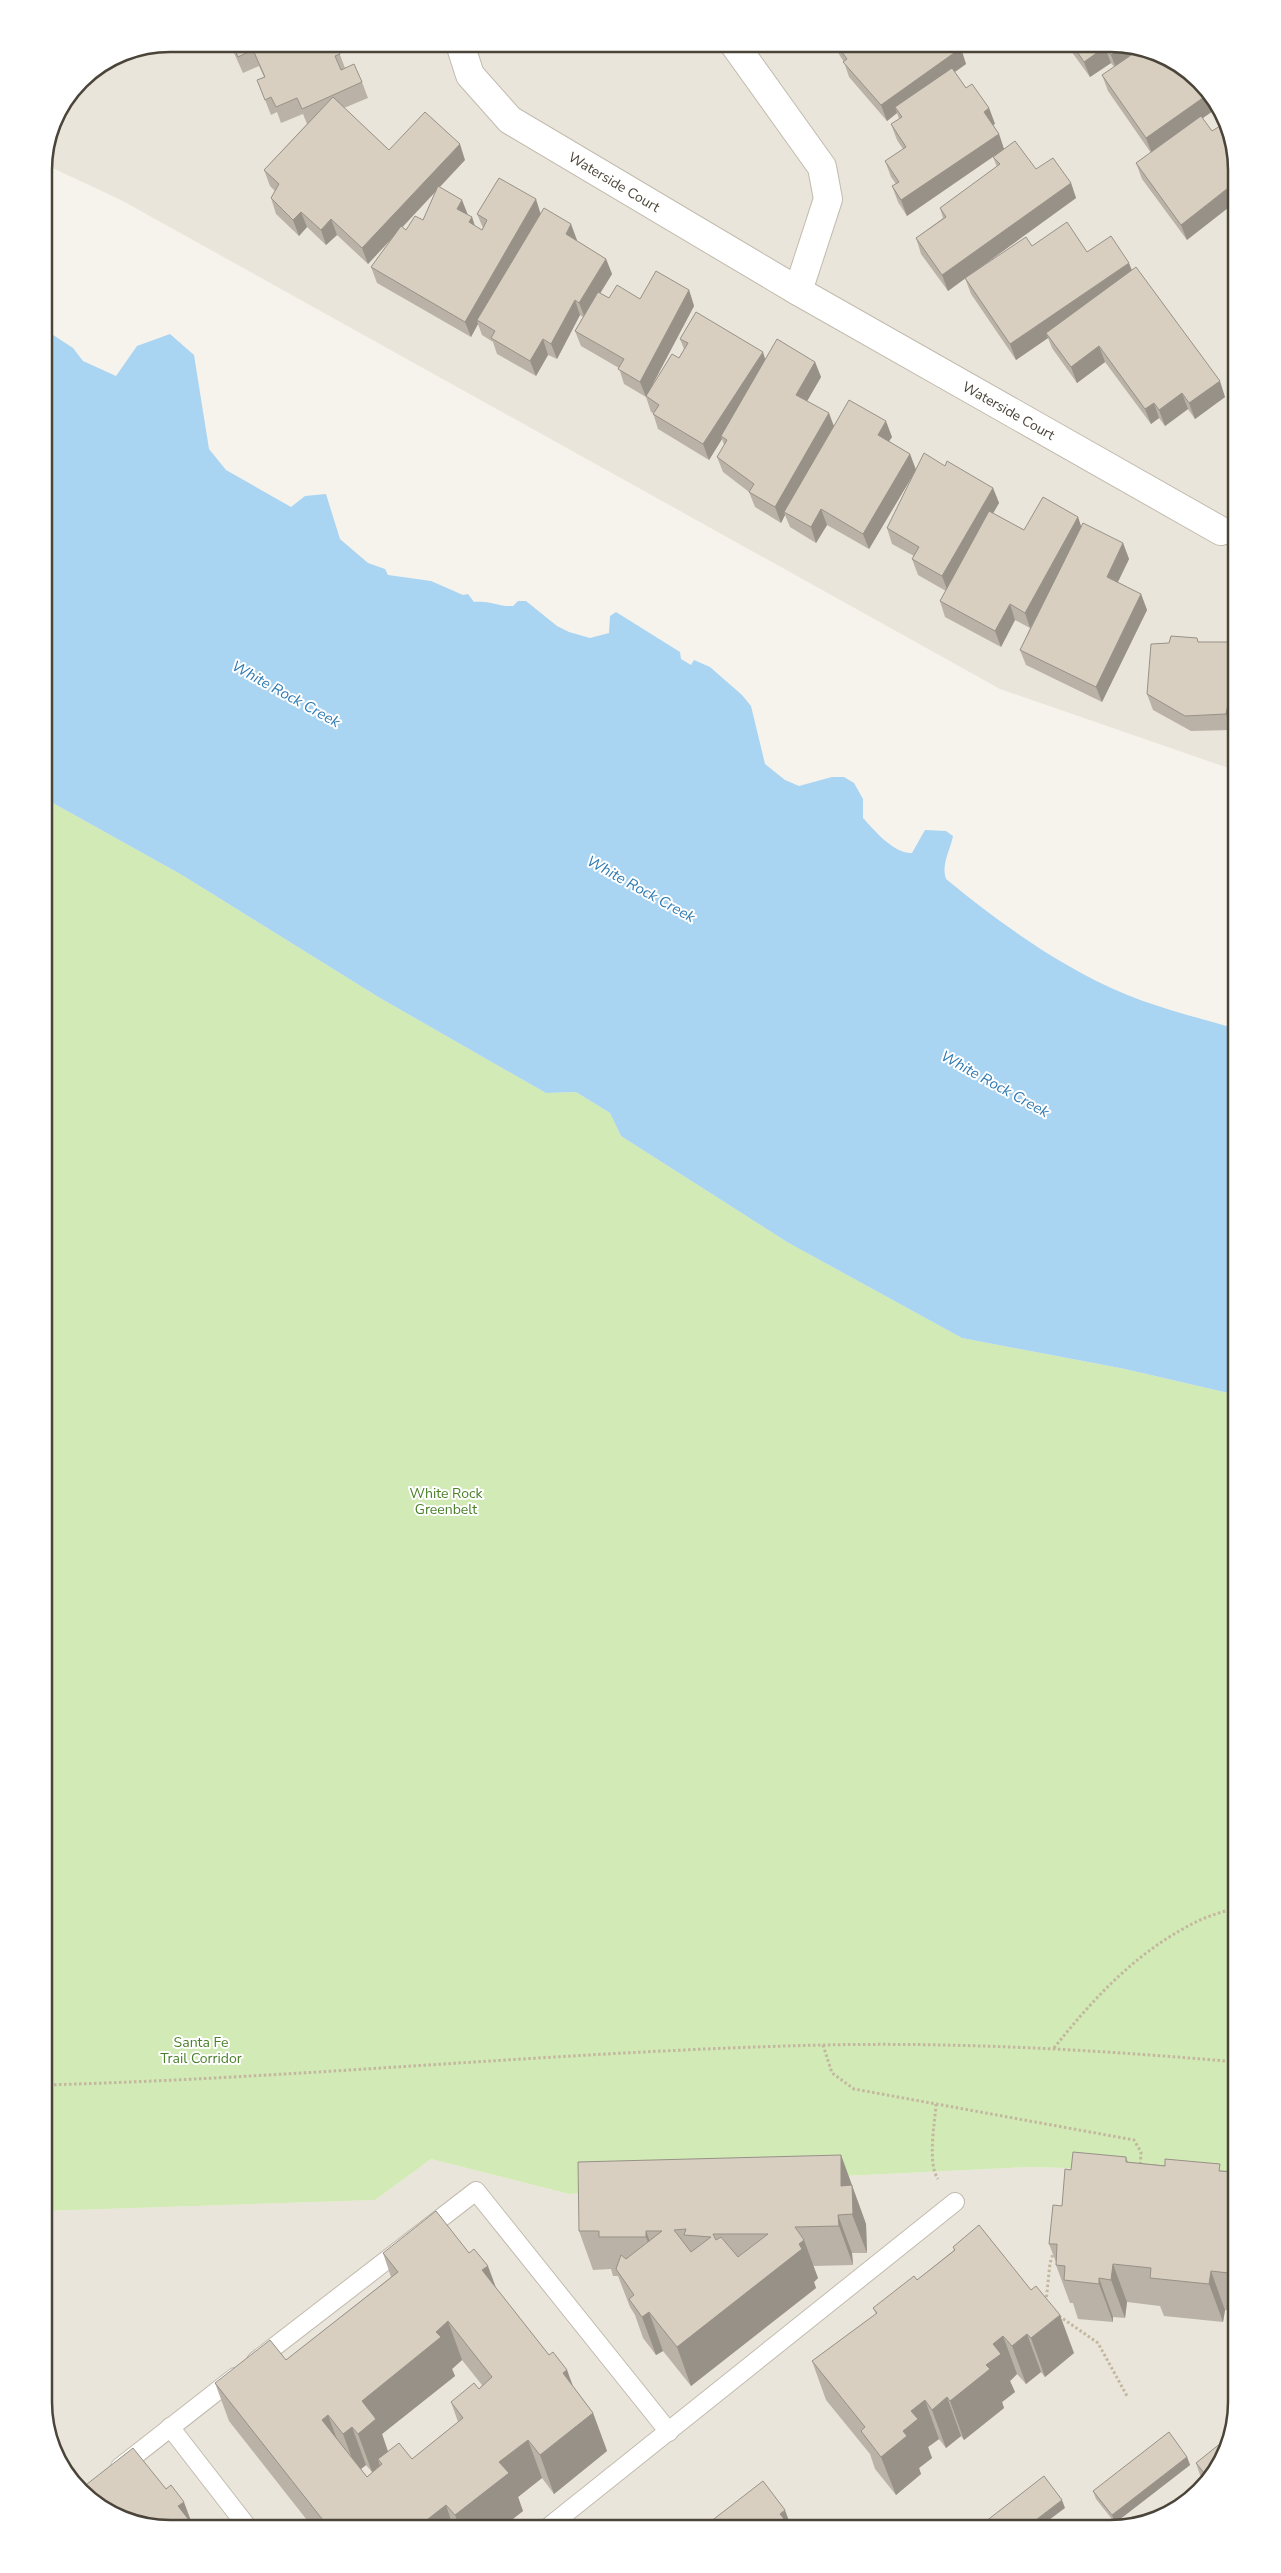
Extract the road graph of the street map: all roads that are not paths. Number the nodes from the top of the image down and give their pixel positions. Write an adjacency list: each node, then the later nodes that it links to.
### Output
1 (463, 52): 3 (street, Waterside Court)
2 (740, 53): 3 (street)
3 (798, 291): 4 (street, Waterside Court)
4 (1220, 530)
5 (955, 2202): 7 (lane)
6 (170, 2427): 7 (lane); 8 (lane); 9 (lane)
7 (668, 2432): 10 (lane)
8 (109, 2476)
9 (242, 2520)
10 (557, 2520)

